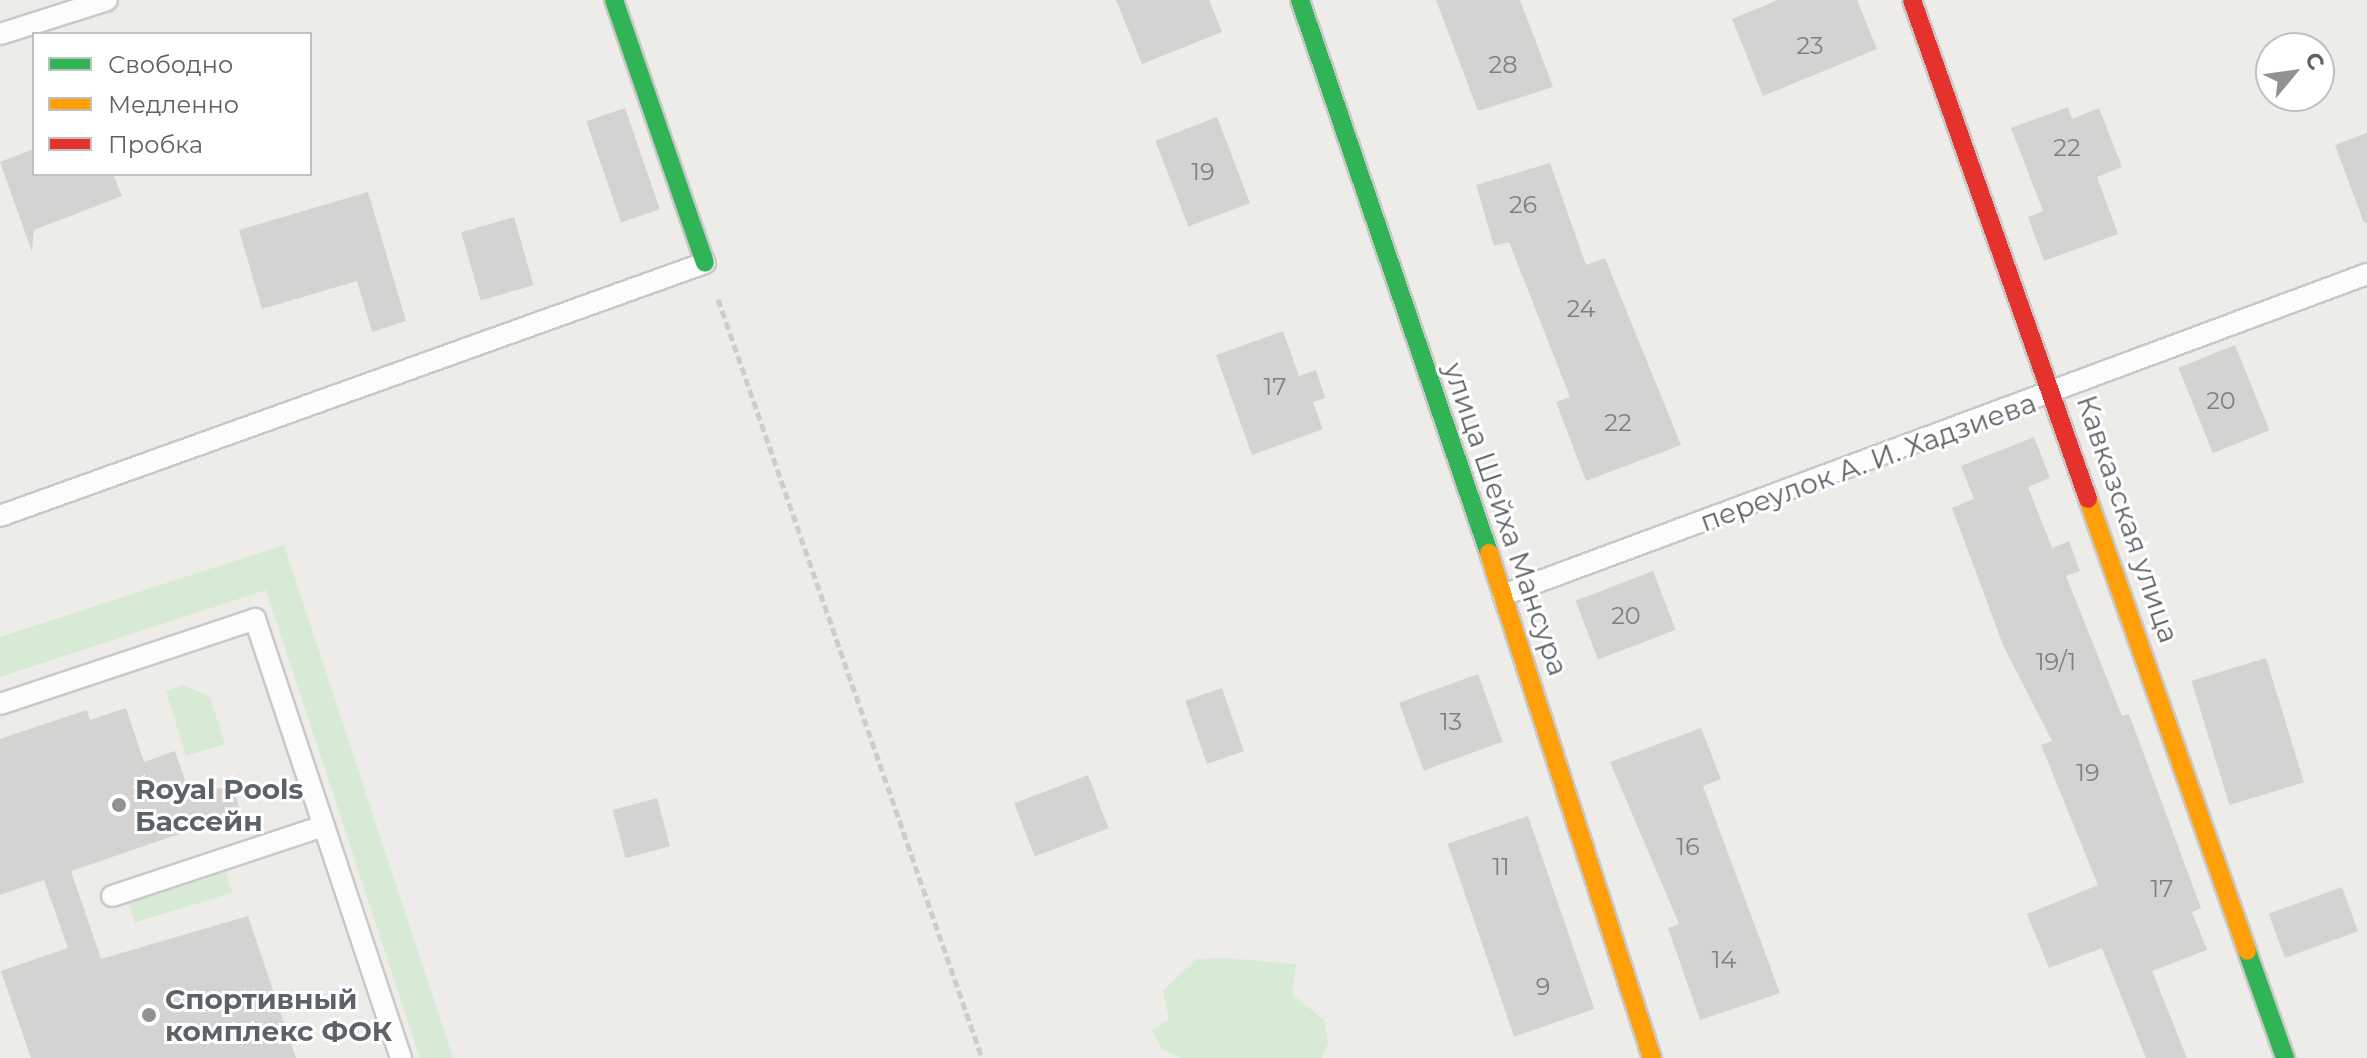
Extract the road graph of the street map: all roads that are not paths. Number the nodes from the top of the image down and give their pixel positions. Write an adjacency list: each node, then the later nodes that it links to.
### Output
1 (107, 0): 5 (lane)
2 (614, 0): 6 (street)
3 (1300, 0): 10 (street, улица Шейха Мансура)
4 (1912, 0): 8 (street, Кавказская улица)
5 (0, 34)
6 (705, 263): 9 (lane)
7 (2367, 274): 8 (lane, переулок А. И. Хадзиева)
8 (2055, 394): 10 (lane, переулок А. И. Хадзиева); 16 (street, Кавказская улица)
9 (0, 516)
10 (1503, 595): 15 (street, улица Шейха Мансура)
11 (0, 704): 12 (lane)
12 (324, 826): 13 (lane); 14 (lane)
13 (112, 896)
14 (401, 1058)
15 (1652, 1058)
16 (2285, 1058)

